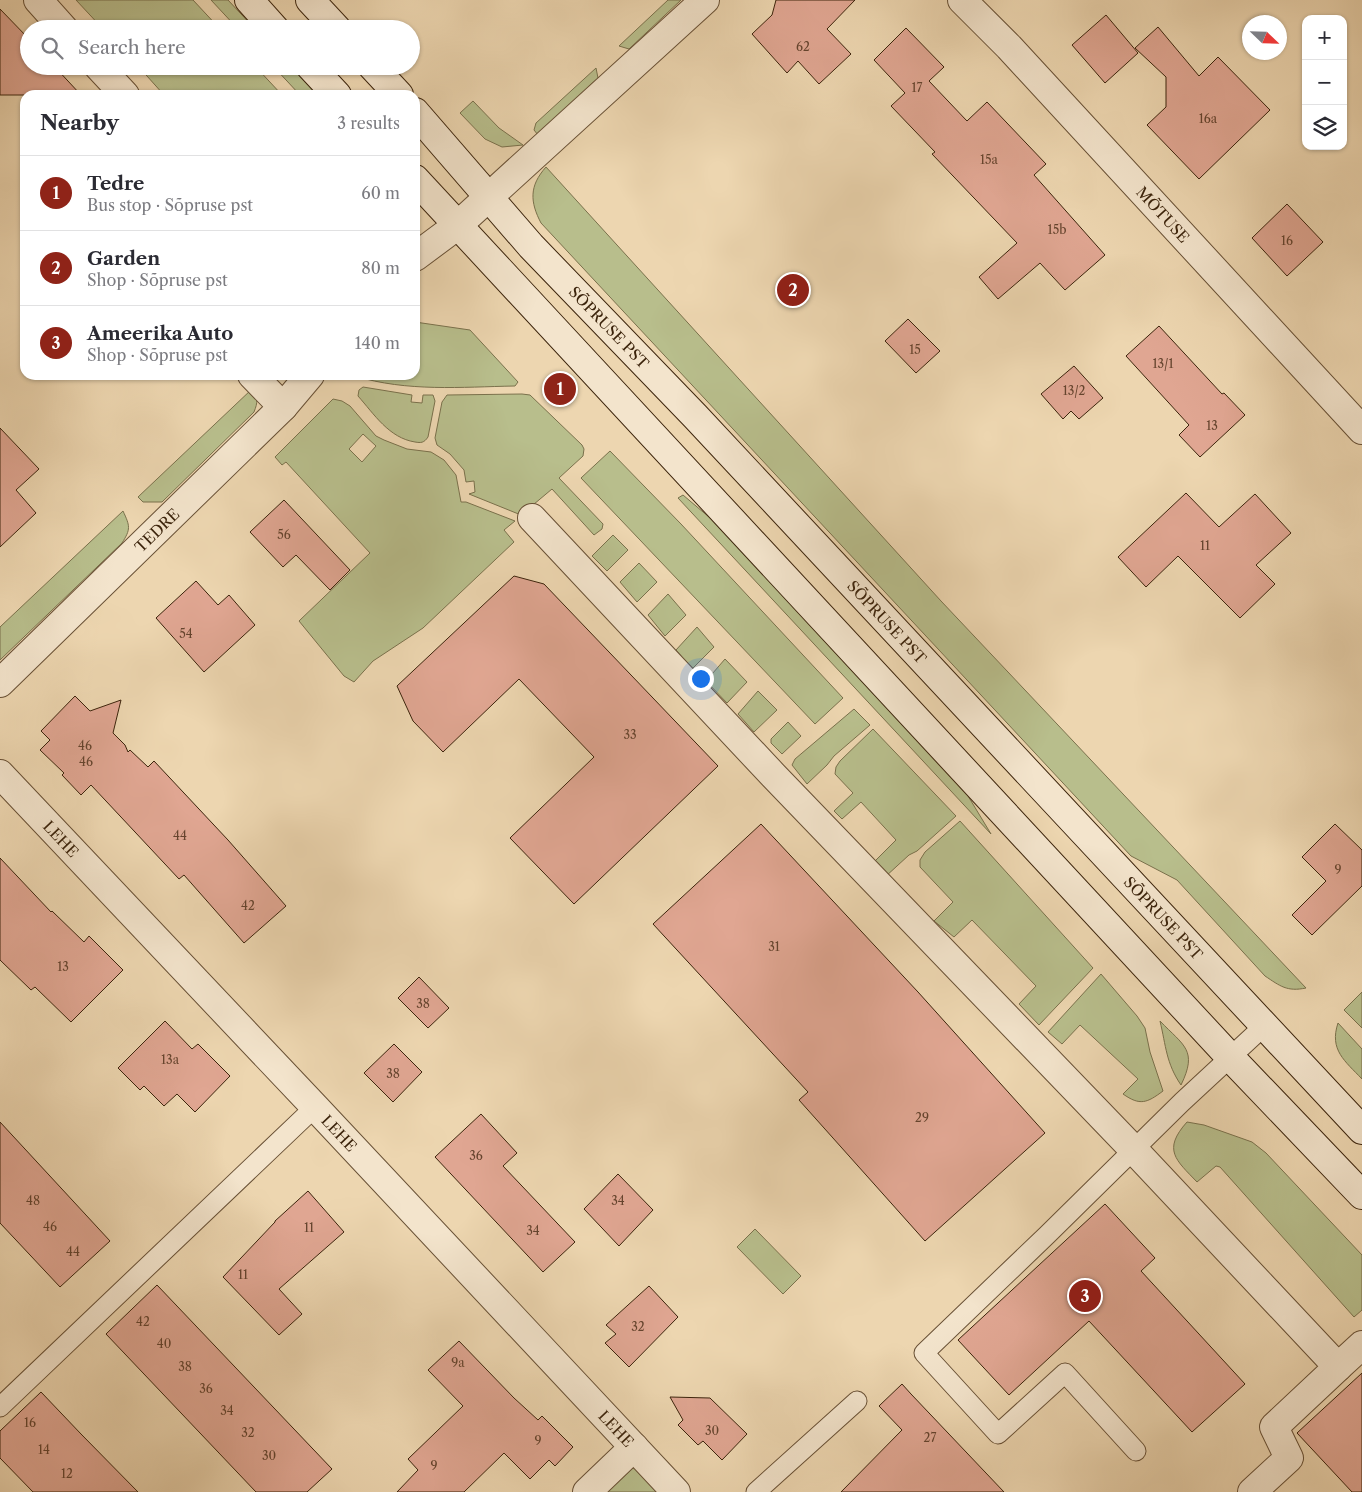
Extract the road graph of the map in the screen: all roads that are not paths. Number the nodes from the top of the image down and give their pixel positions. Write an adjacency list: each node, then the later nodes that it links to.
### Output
1 (38, 0): 6 (street)
2 (249, 0): 7 (street)
3 (310, 0): 8 (street)
4 (705, 0): 17 (street)
5 (962, 0): 23 (street, MÕTUSE)
6 (56, 20)
7 (267, 20)
8 (329, 20)
9 (106, 75): 12 (street)
10 (318, 75): 13 (street)
11 (380, 75): 14 (street)
12 (120, 90)
13 (332, 90)
14 (394, 90)
15 (420, 117): 17 (street, SÕPRUSE PST)
16 (420, 184): 18 (street)
17 (488, 198): 18 (street); 27 (street, SÕPRUSE PST)
18 (458, 225): 19 (street); 28 (street)
19 (420, 253)
20 (257, 380): 22 (street)
21 (306, 380): 22 (street, TEDRE)
22 (283, 407): 25 (street, TEDRE)
23 (1362, 430)
24 (532, 518): 31 (street)
25 (0, 683)
26 (0, 774): 29 (street, LEHE)
27 (1264, 1026): 28 (lane); 30 (street, SÕPRUSE PST)
28 (1230, 1057): 31 (lane); 32 (street)
29 (315, 1106): 36 (lane); 37 (street, LEHE)
30 (1362, 1130)
31 (1134, 1150): 34 (street); 38 (lane)
32 (1362, 1195)
33 (1362, 1345): 34 (street)
34 (1338, 1367): 42 (street)
35 (857, 1400): 41 (lane)
36 (0, 1407)
37 (634, 1447): 39 (street); 40 (street, LEHE)
38 (1136, 1451)
39 (587, 1492)
40 (676, 1492)
41 (756, 1492)
42 (1252, 1492)

